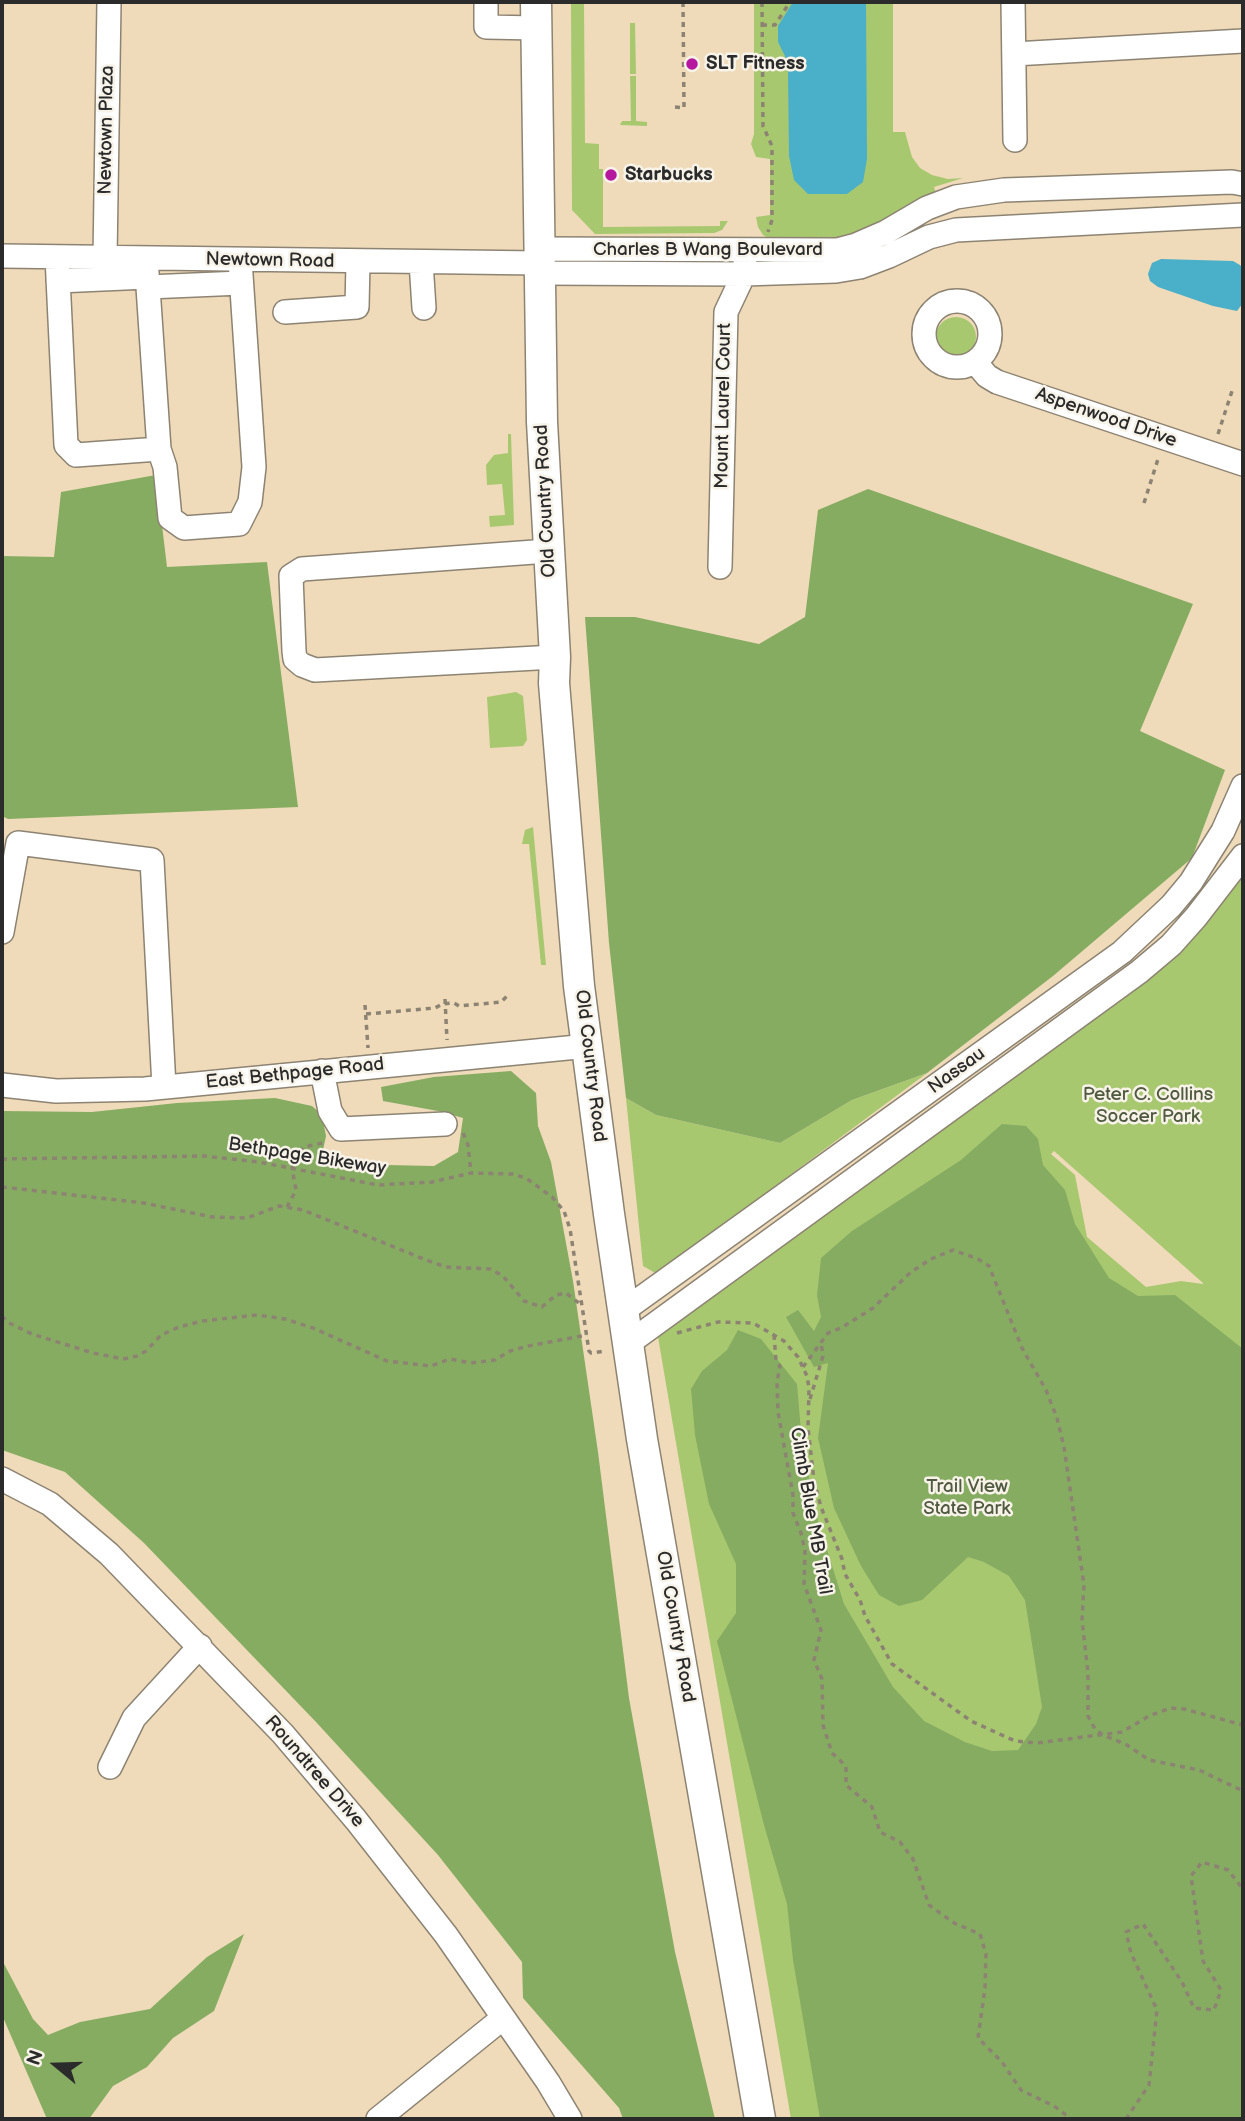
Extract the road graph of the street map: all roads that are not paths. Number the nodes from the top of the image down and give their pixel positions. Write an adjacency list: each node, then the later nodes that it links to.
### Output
1 (108, 2): 13 (street, Newtown Plaza)
2 (486, 2): 4 (street)
3 (1013, 2): 6 (street)
4 (536, 15): 15 (main road, Old Country Road)
5 (1243, 41): 6 (street)
6 (1014, 54): 7 (street)
7 (1015, 140)
8 (1239, 180): 9 (street); 10 (street, Charles B Wang Boulevard)
9 (1238, 215): 19 (street, Charles B Wang Boulevard)
10 (745, 249): 15 (street, Charles B Wang Boulevard); 19 (street, Mount Laurel Court)
11 (2, 256): 12 (street, Newtown Road)
12 (57, 257): 13 (street, Newtown Road); 20 (street)
13 (105, 258): 18 (street, Newtown Road)
14 (421, 262): 15 (street, Newtown Road); 16 (street, Newtown Road); 21 (street)
15 (539, 262): 19 (street, Charles B Wang Boulevard); 26 (main road, Old Country Road)
16 (358, 263): 17 (street, Newtown Road); 22 (street)
17 (240, 271): 18 (street, Newtown Road); 24 (street)
18 (147, 274): 20 (street); 24 (street)
19 (744, 274): 27 (street, Mount Laurel Court)
20 (58, 281): 24 (street)
21 (424, 309)
22 (285, 312)
23 (975, 362): 25 (street, Aspenwood Drive)
24 (159, 449)
25 (1243, 464)
26 (548, 551): 28 (main road, Old Country Road); 28 (street)
27 (720, 567)
28 (555, 657): 32 (main road, Old Country Road)
29 (1243, 786): 37 (street, Nassau)
30 (1243, 856): 38 (street)
31 (2, 932): 35 (street)
32 (589, 1046): 33 (street, East Bethpage Road); 37 (main road, Old Country Road)
33 (322, 1072): 35 (street, East Bethpage Road); 36 (street)
34 (2, 1085): 35 (street, East Bethpage Road)
35 (164, 1087)
36 (445, 1124)
37 (623, 1311): 38 (main road, Old Country Road)
38 (615, 1347): 45 (main road, Old Country Road)
39 (2, 1479): 40 (street, Roundtree Drive)
40 (200, 1646): 41 (street); 42 (street, Roundtree Drive)
41 (110, 1767)
42 (503, 2018): 43 (street); 44 (street, Roundtree Drive)
43 (378, 2119)
44 (570, 2119)
45 (760, 2119)

